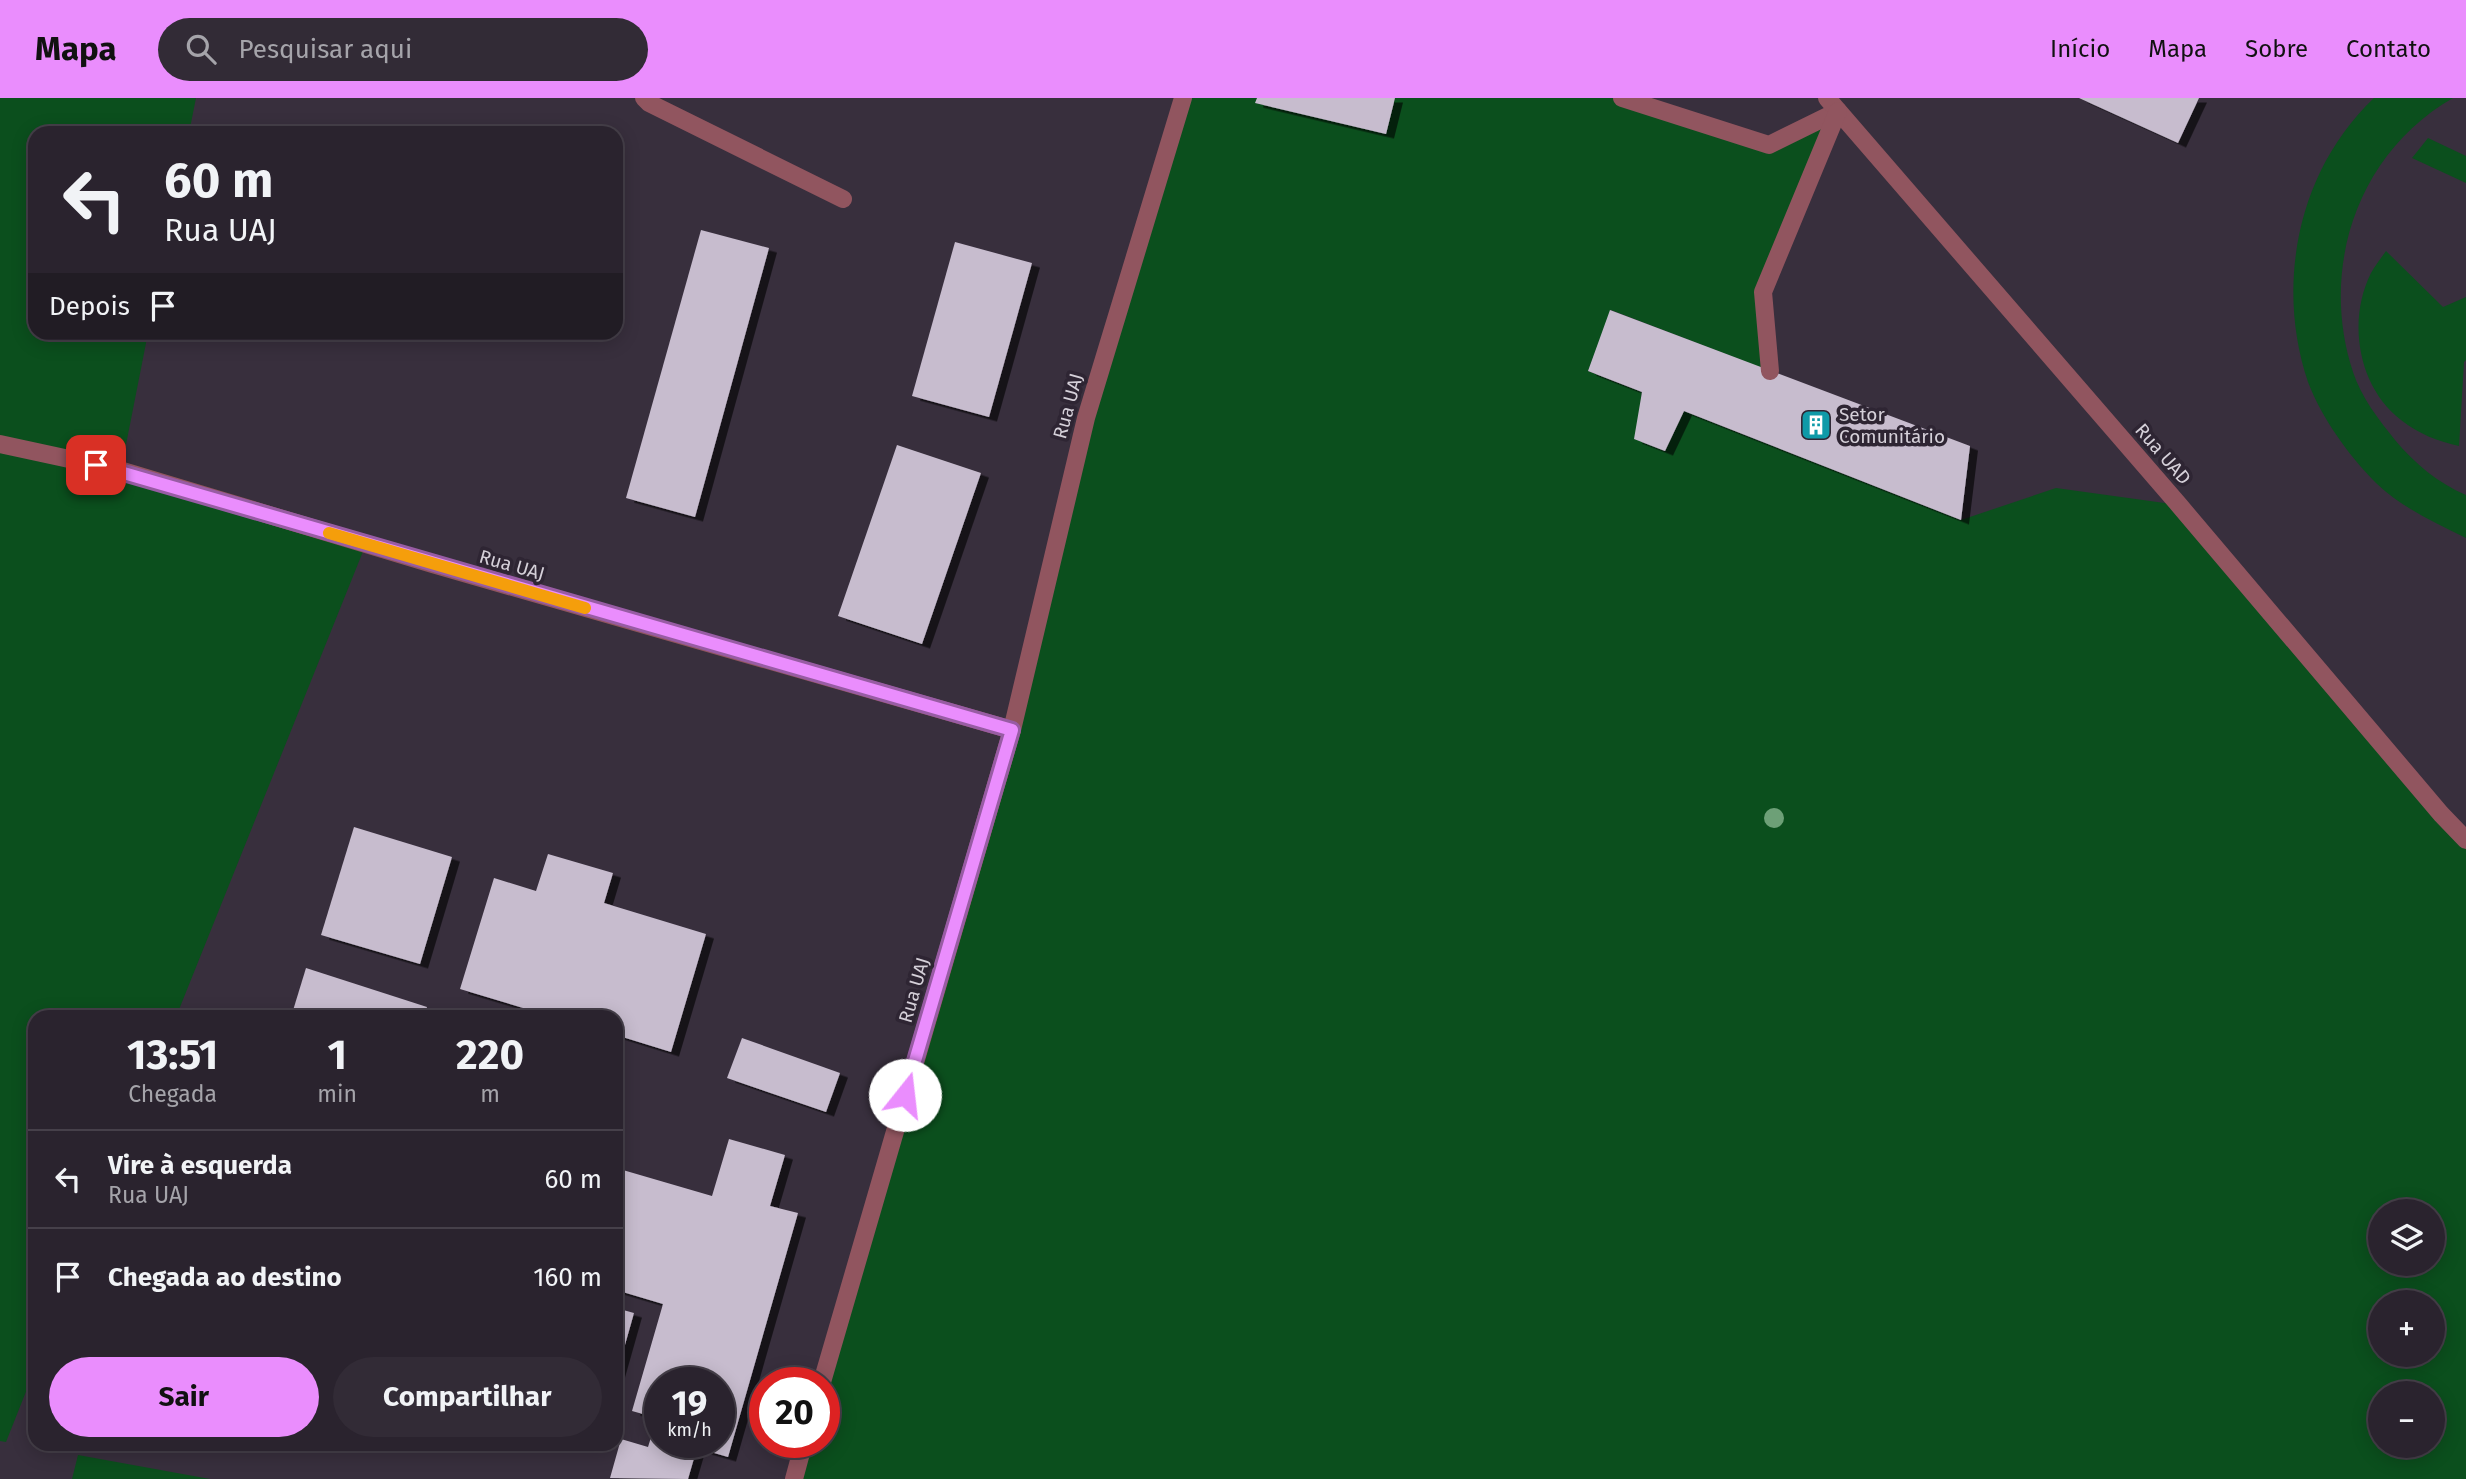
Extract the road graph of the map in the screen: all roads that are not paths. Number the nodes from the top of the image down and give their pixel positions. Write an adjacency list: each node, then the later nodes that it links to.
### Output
1 (643, 98): 5 (street)
2 (1182, 98): 8 (street, Rua UAJ)
3 (1622, 98): 4 (street)
4 (1832, 105): 6 (street); 9 (street, Rua UAD)
5 (843, 199)
6 (1770, 371)
7 (0, 444): 8 (street, Rua UAJ)
8 (1012, 730): 10 (street, Rua UAJ)
9 (2466, 840)
10 (826, 1367)
11 (800, 1458): 12 (street)
12 (794, 1479)

